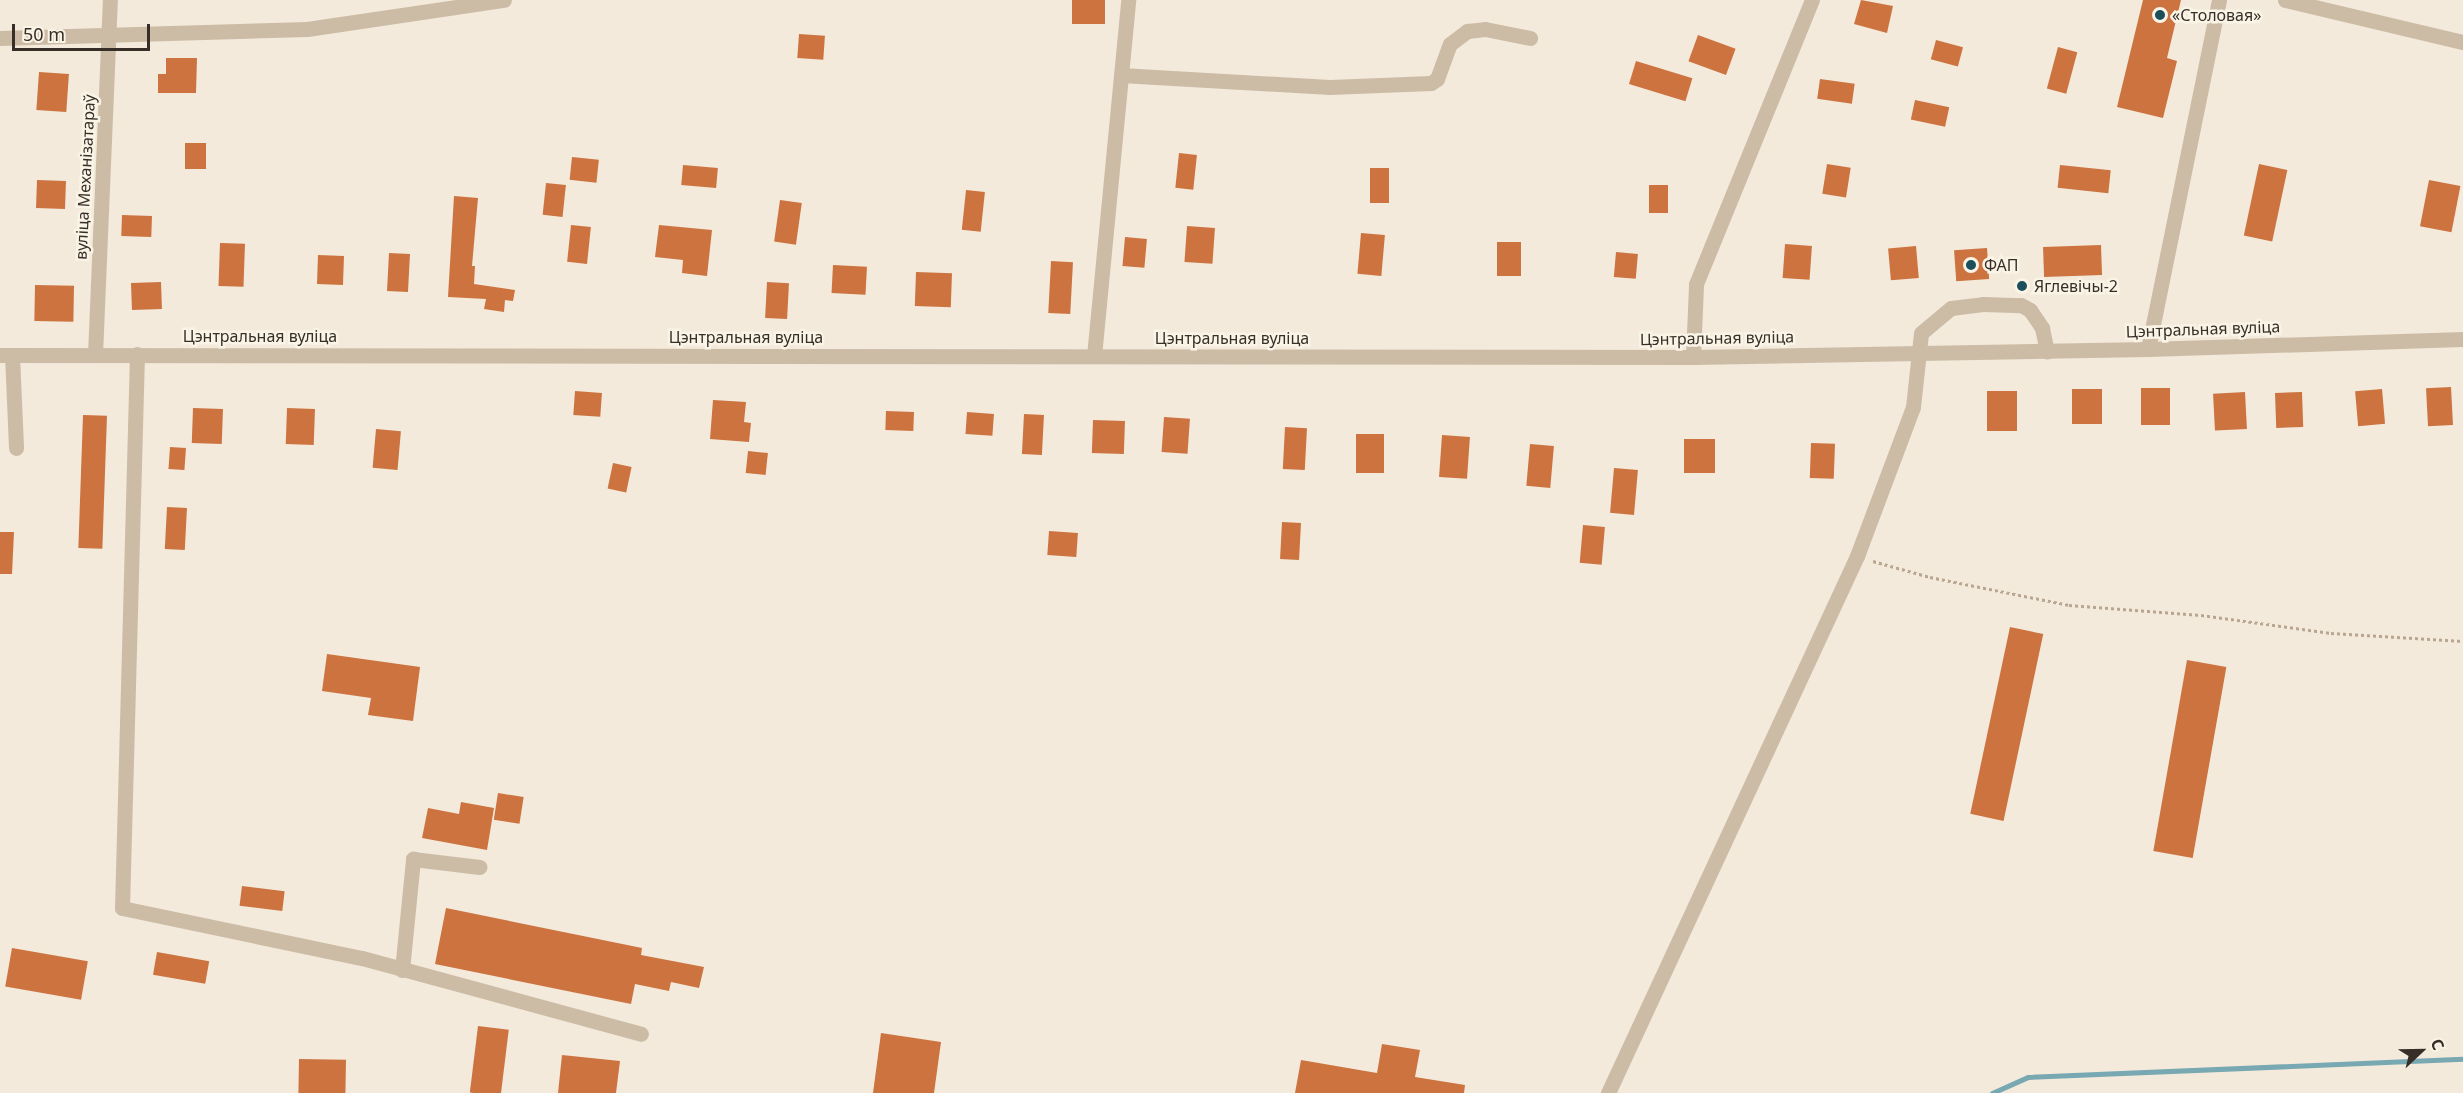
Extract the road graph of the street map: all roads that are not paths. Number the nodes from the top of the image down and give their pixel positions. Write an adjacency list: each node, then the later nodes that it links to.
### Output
1 (110, 0): 7 (street, вуліца Механізатараў)
2 (504, 0): 7 (street)
3 (1128, 0): 11 (street)
4 (1812, 0): 20 (street)
5 (2219, 0): 13 (street)
6 (2285, 0): 10 (street)
7 (109, 34): 8 (street); 18 (street, вуліца Механізатараў)
8 (0, 38)
9 (1530, 38): 11 (street)
10 (2463, 42)
11 (1121, 75): 19 (street)
12 (2463, 339): 13 (street, Цэнтральная вуліца)
13 (2148, 349): 14 (street, Цэнтральная вуліца)
14 (2047, 351): 15 (street, Цэнтральная вуліца); 15 (street)
15 (1920, 353): 20 (street, Цэнтральная вуліца); 25 (street)
16 (137, 354): 18 (street, Цэнтральная вуліца); 19 (street, Цэнтральная вуліца); 23 (street)
17 (6, 355): 18 (street, Цэнтральная вуліца); 21 (street)
18 (95, 355)
19 (1094, 356): 20 (street, Цэнтральная вуліца)
20 (1694, 357)
21 (16, 448)
22 (480, 867): 23 (street)
23 (402, 970): 24 (street)
24 (641, 1034)
25 (1608, 1093)

